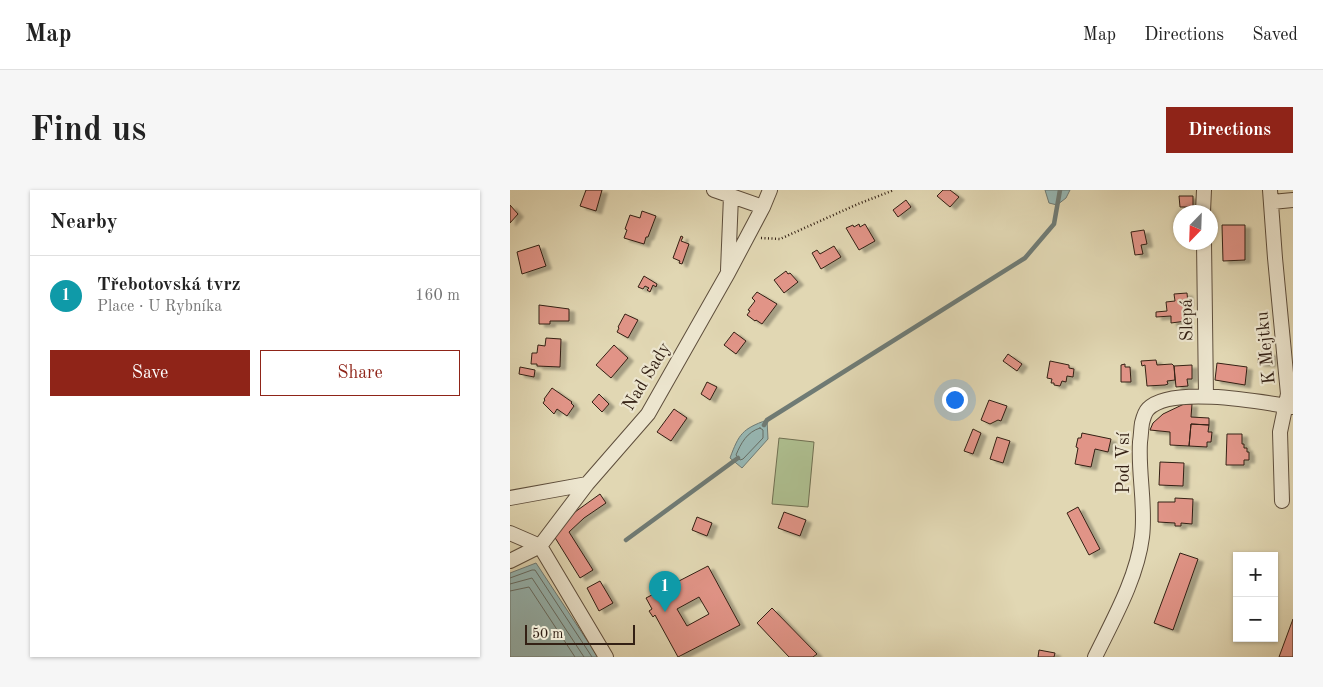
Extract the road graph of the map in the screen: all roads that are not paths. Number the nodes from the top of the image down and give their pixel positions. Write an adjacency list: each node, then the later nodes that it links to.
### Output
1 (714, 190): 4 (street)
2 (770, 190): 8 (street, Nad Sady)
3 (1204, 190): 7 (street)
4 (731, 196): 8 (street); 10 (street)
5 (1271, 196): 6 (street); 12 (street, K Mejtku)
6 (1293, 200)
7 (1203, 205)
8 (763, 207): 10 (street, Nad Sady)
9 (1204, 250): 11 (street, Slepá)
10 (728, 273): 13 (street, Nad Sady)
11 (1206, 396): 12 (street, Pod Vsí); 20 (street, Pod Vsí)
12 (1289, 407): 15 (street, K Mejtku)
13 (587, 484): 14 (street); 17 (street, Nad Sady)
14 (510, 498)
15 (1282, 501)
16 (510, 533): 17 (street)
17 (540, 546): 18 (street); 19 (street)
18 (510, 561)
19 (606, 657)
20 (1095, 657)

